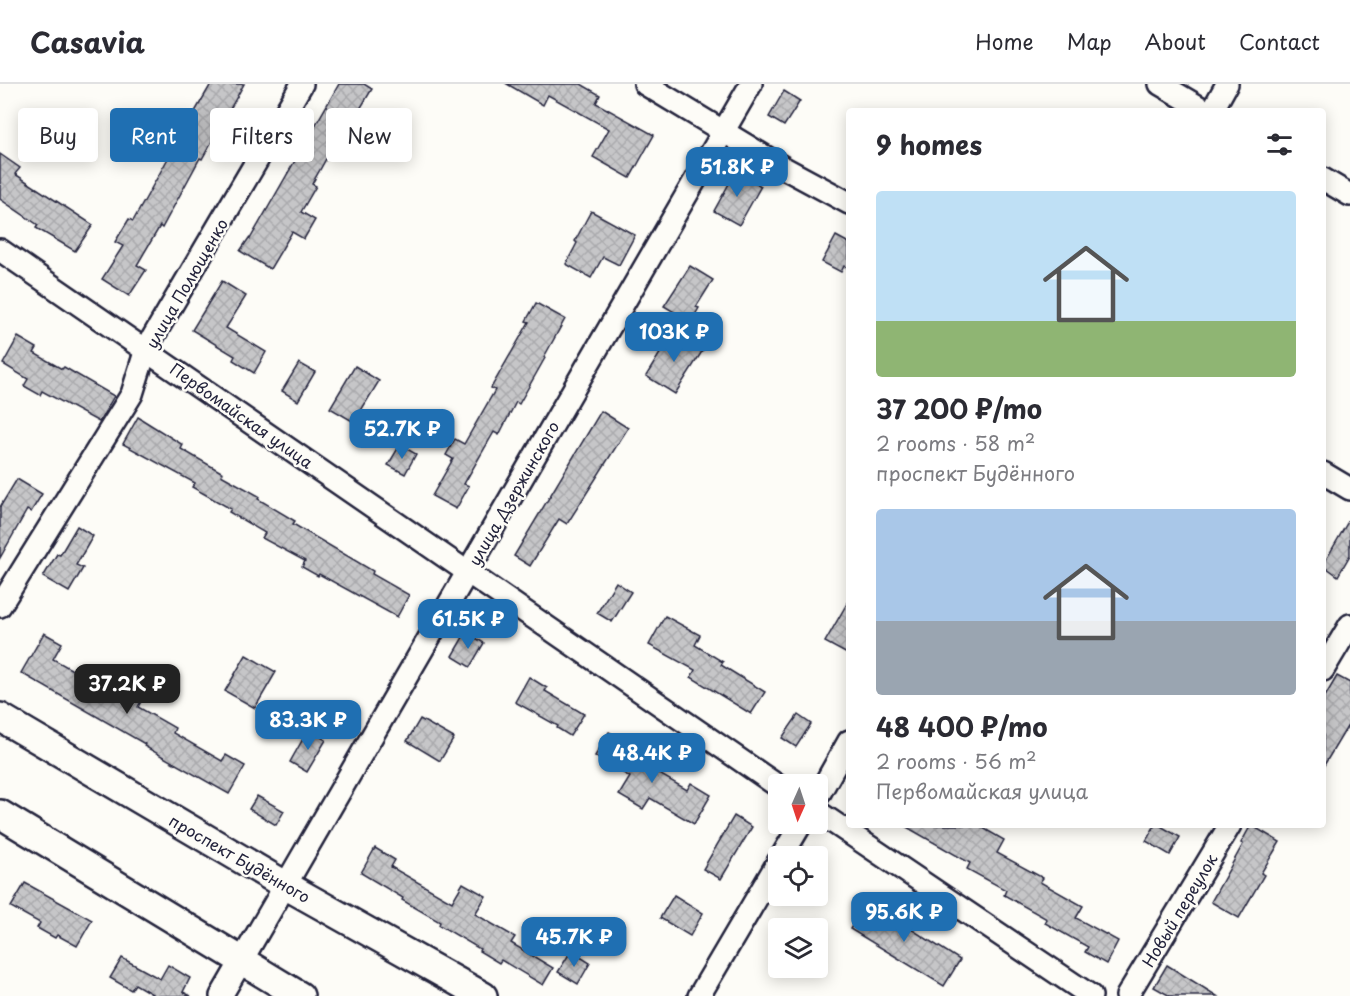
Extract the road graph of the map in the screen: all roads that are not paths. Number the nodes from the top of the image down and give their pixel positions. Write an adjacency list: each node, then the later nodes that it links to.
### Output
1 (302, 84): 13 (street, улица Полющенко)
2 (645, 84): 8 (street)
3 (751, 84): 8 (street, улица Дзержинского)
4 (1160, 84): 6 (street)
5 (1227, 84): 7 (street)
6 (1201, 108)
7 (1214, 108)
8 (724, 132): 11 (street); 16 (street, улица Дзержинского)
9 (1326, 181): 10 (street)
10 (1350, 195)
11 (846, 201)
12 (0, 250): 13 (street, Первомайская улица)
13 (146, 349): 16 (street, Первомайская улица); 17 (street, улица Полющенко)
14 (1326, 475): 15 (street)
15 (1350, 489)
16 (468, 572): 23 (street, Первомайская улица); 28 (street, улица Дзержинского)
17 (0, 606)
18 (1350, 625): 19 (street)
19 (1326, 665)
20 (0, 717): 28 (main road, проспект Будённого)
21 (846, 746): 22 (street)
22 (828, 778)
23 (768, 779)
24 (0, 814): 29 (main road)
25 (828, 819): 34 (street)
26 (1228, 828): 35 (street, Новый переулок)
27 (768, 879): 33 (street)
28 (285, 885): 29 (street, улица Дзержинского); 32 (main road, проспект Будённого)
29 (241, 961): 30 (street, улица Дзержинского); 31 (main road)
30 (221, 996)
31 (300, 996)
32 (483, 996)
33 (699, 996)
34 (1091, 996)
35 (1127, 996)

